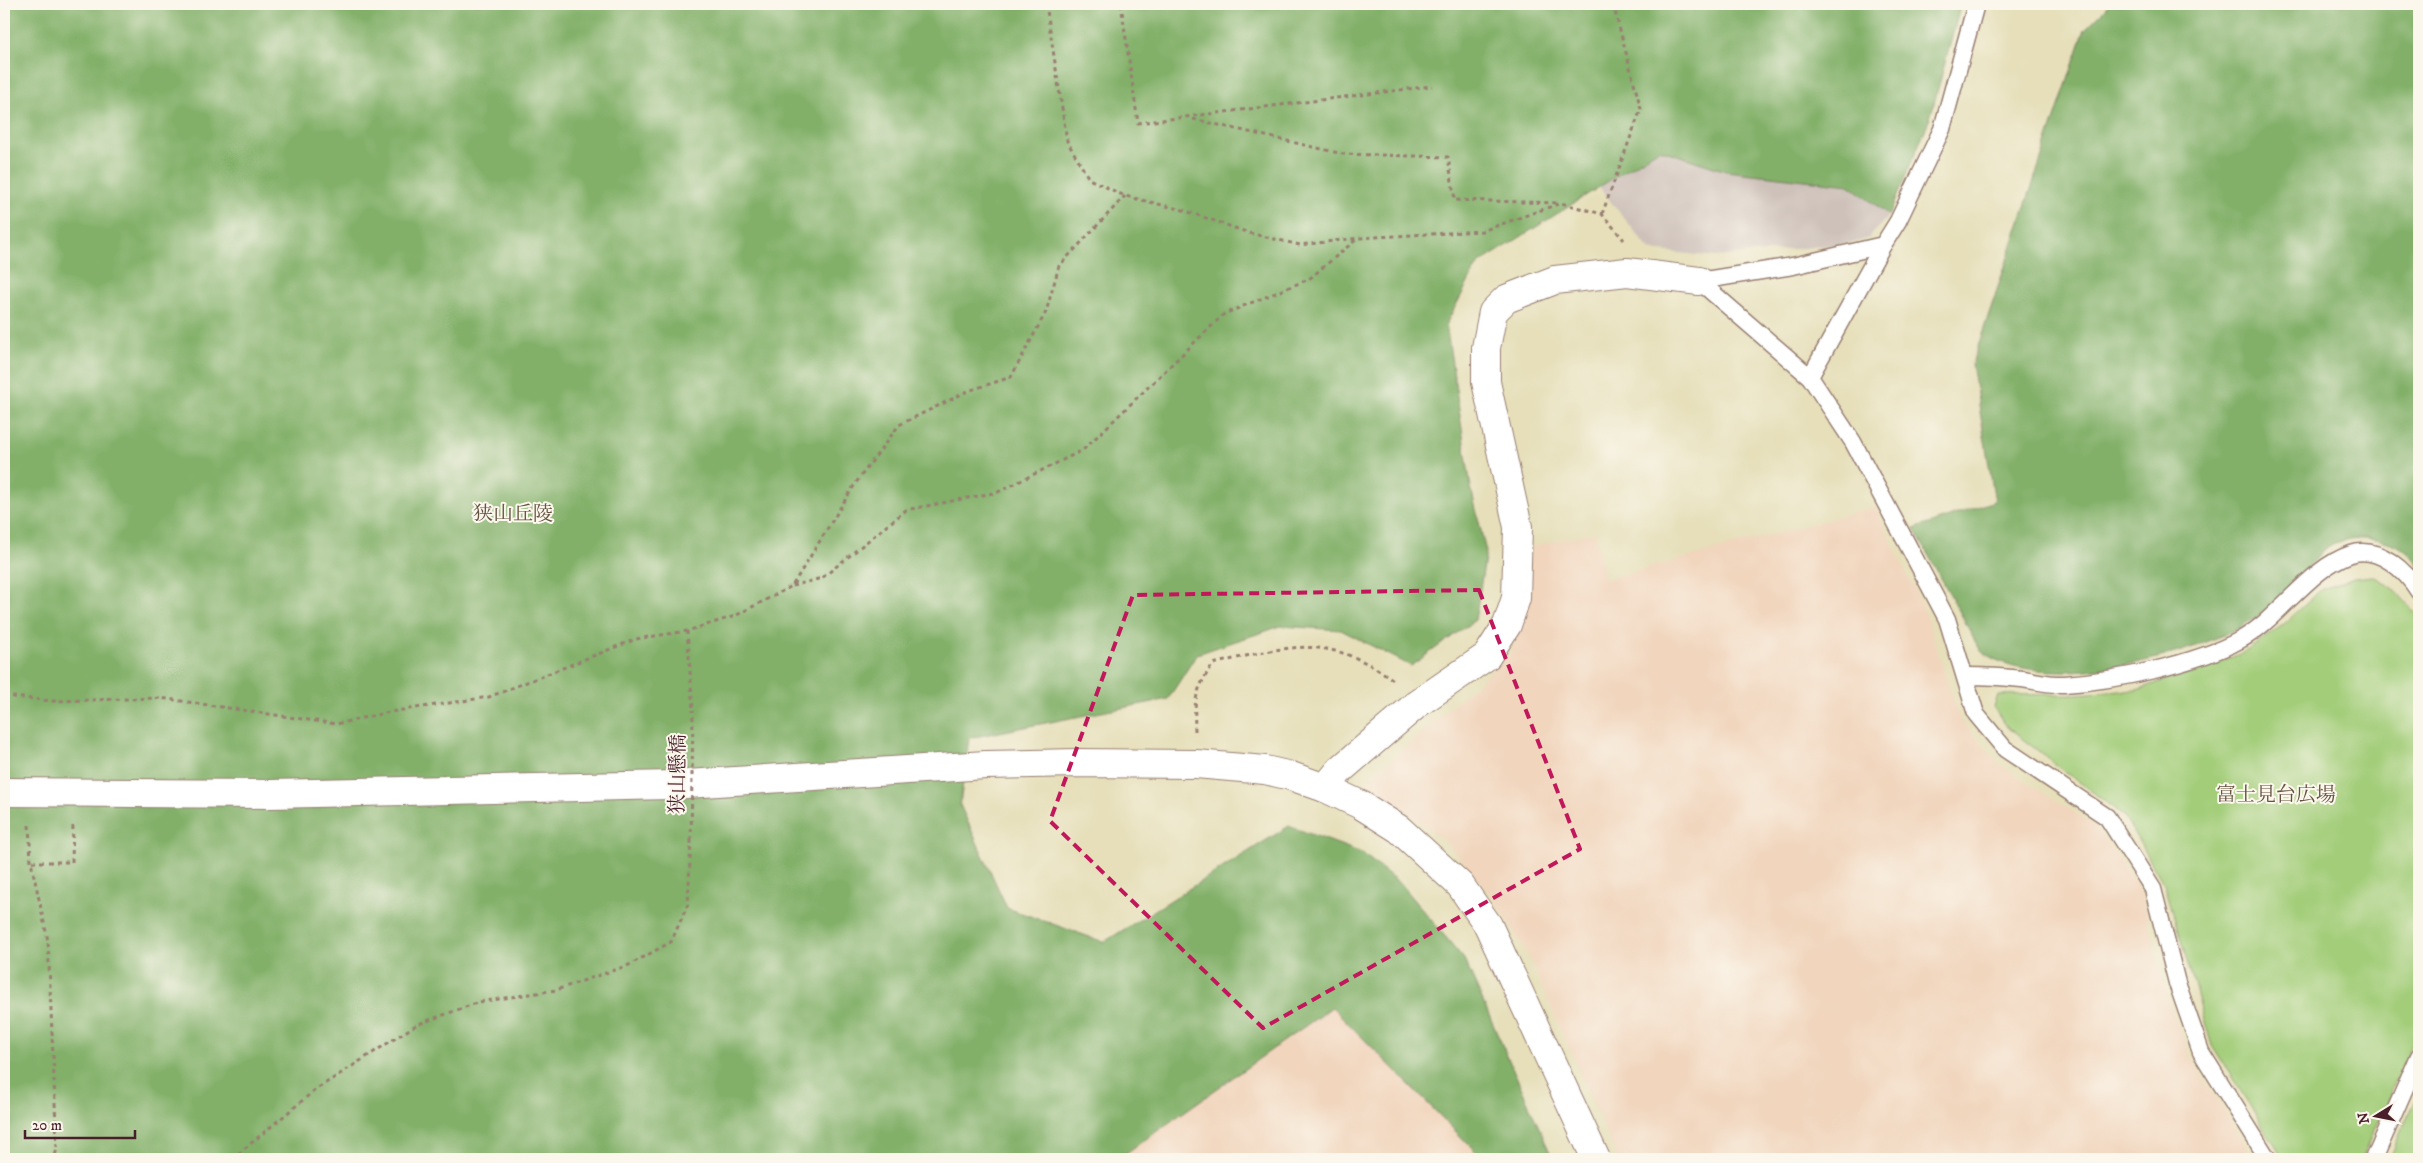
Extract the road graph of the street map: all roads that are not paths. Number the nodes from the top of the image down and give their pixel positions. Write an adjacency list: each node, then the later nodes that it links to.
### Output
1 (1976, 4): 2 (lane)
2 (1883, 246): 3 (lane); 4 (lane)
3 (1699, 281): 4 (lane); 7 (street)
4 (1810, 377): 6 (lane)
5 (2419, 592): 6 (lane)
6 (1966, 676): 11 (lane)
7 (1325, 788): 8 (street); 10 (street)
8 (4, 792)
9 (2419, 1056): 12 (lane)
10 (1596, 1159)
11 (2268, 1159)
12 (2374, 1159)

